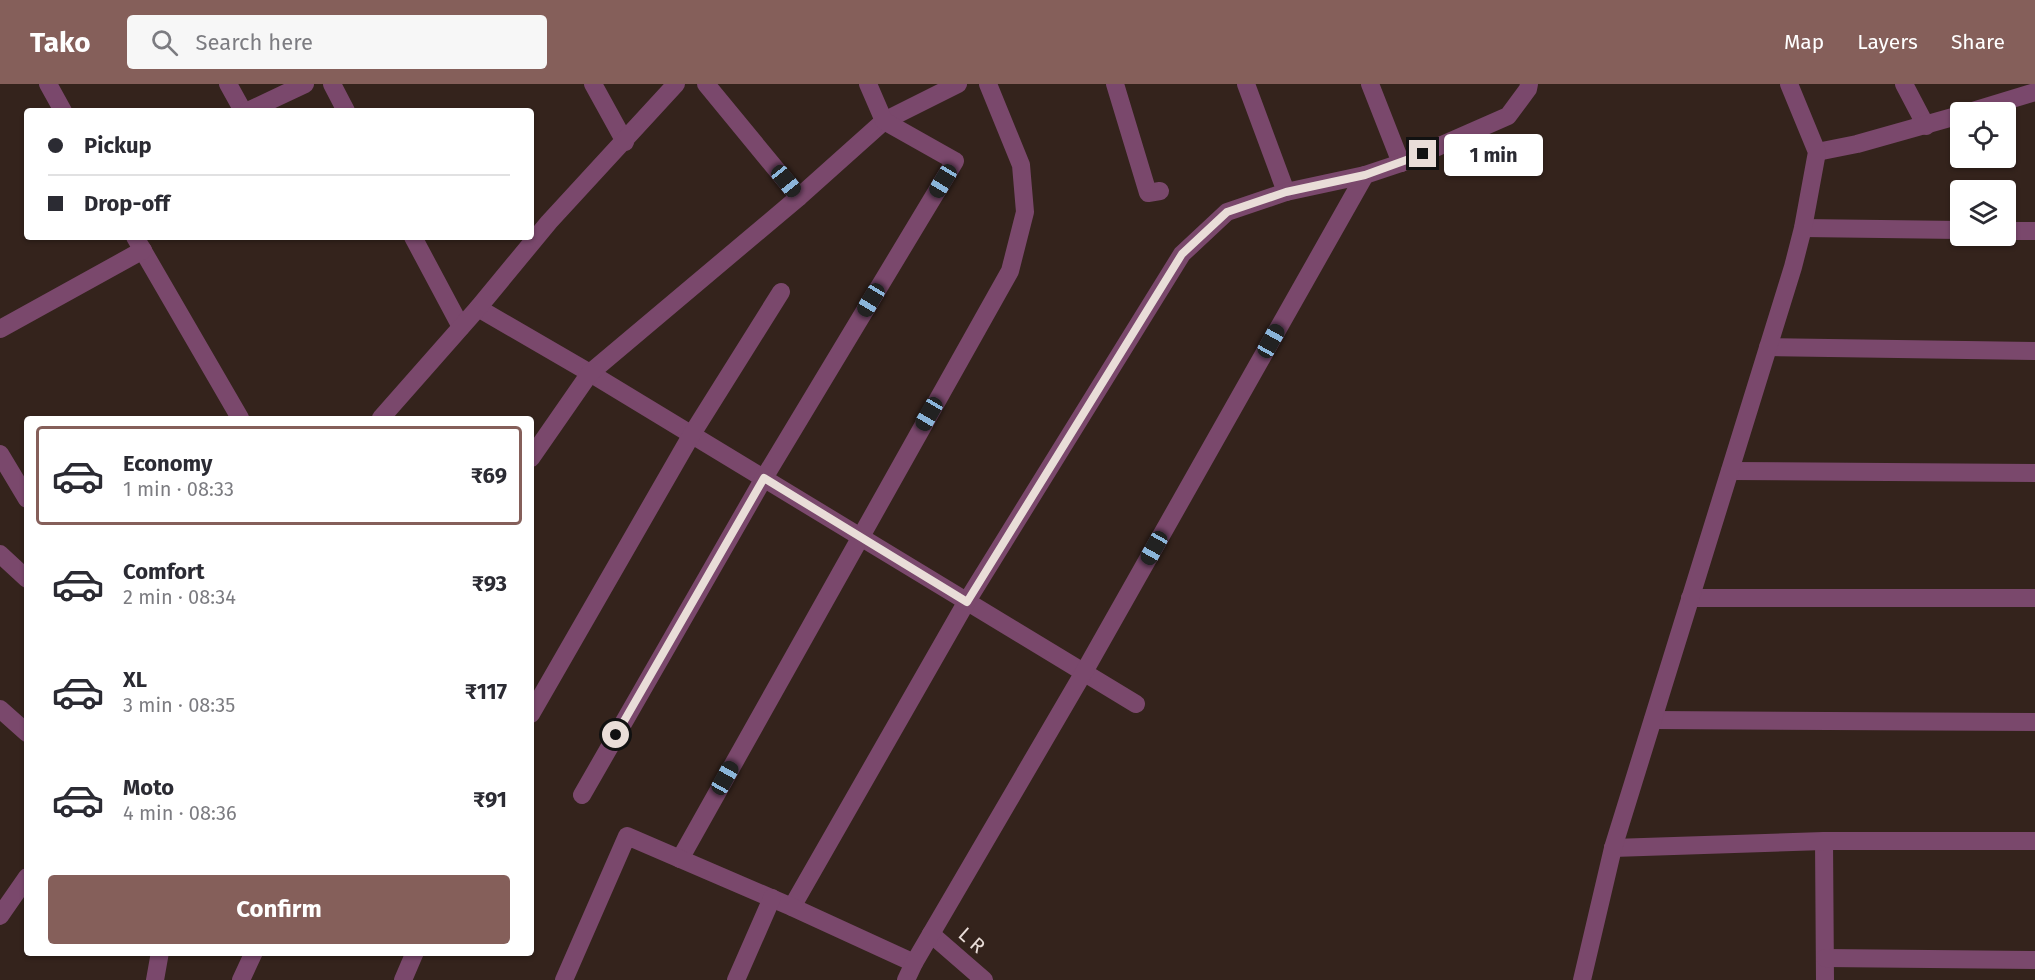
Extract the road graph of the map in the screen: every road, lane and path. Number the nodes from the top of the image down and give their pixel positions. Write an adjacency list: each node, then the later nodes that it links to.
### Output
1 (48, 84): 19 (street)
2 (228, 84): 20 (street)
3 (305, 84): 21 (street)
4 (332, 84): 22 (street)
5 (593, 84): 26 (street)
6 (676, 84): 26 (street)
7 (706, 84): 32 (street)
8 (868, 84): 24 (street)
9 (958, 84): 24 (street)
10 (988, 84): 56 (street)
11 (1115, 84): 30 (street)
12 (1246, 84): 31 (street)
13 (1370, 84): 28 (street)
14 (1529, 84): 28 (street)
15 (1789, 84): 27 (street)
16 (1904, 84): 25 (street)
17 (2030, 90): 18 (street)
18 (1997, 102)
19 (61, 108)
20 (241, 108)
21 (254, 108)
22 (344, 108)
23 (1950, 118): 25 (street)
24 (884, 121): 32 (street); 53 (street)
25 (1926, 126): 27 (street)
26 (625, 142): 40 (street)
27 (1817, 152): 33 (street)
28 (1401, 163): 29 (street)
29 (1365, 175): 31 (street); 62 (street)
30 (1160, 191)
31 (1286, 192): 61 (street)
32 (799, 197): 45 (street)
33 (1803, 228): 34 (street); 43 (street)
34 (1950, 230)
35 (2016, 231): 36 (street)
36 (2035, 231)
37 (415, 240): 41 (street)
38 (139, 244): 42 (street); 46 (street)
39 (781, 292): 48 (street)
40 (478, 308): 41 (street); 45 (street)
41 (461, 327): 47 (street)
42 (0, 329)
43 (1768, 347): 44 (street); 51 (street)
44 (2035, 351)
45 (590, 373): 48 (street); 50 (street)
46 (239, 416)
47 (383, 416)
48 (692, 434): 53 (street); 65 (street)
49 (0, 454): 54 (street)
50 (534, 454)
51 (1730, 471): 52 (street); 59 (street)
52 (2035, 474)
53 (764, 478): 56 (street); 69 (street)
54 (6, 483): 55 (street)
55 (24, 497)
56 (860, 537): 61 (street); 73 (street)
57 (0, 554): 58 (street)
58 (24, 576)
59 (1690, 598): 60 (street); 66 (street)
60 (2035, 598)
61 (967, 602): 62 (street); 76 (street)
62 (1084, 672): 63 (street); 78 (street)
63 (1136, 704)
64 (0, 709): 68 (street)
65 (534, 709)
66 (1653, 720): 67 (street); 72 (street)
67 (2035, 722)
68 (24, 730)
69 (582, 795)
70 (1824, 841): 71 (street); 72 (street); 82 (street)
71 (2035, 841)
72 (1613, 848): 91 (street)
73 (680, 859): 75 (street); 88 (street)
74 (24, 881): 77 (street)
75 (772, 898): 76 (street); 89 (street)
76 (792, 907): 84 (street)
77 (0, 916)
78 (931, 934): 84 (street); 90 (street, L R)
79 (159, 956): 85 (street)
80 (252, 956): 86 (street)
81 (413, 956): 87 (street)
82 (1825, 958): 83 (street); 92 (street)
83 (2035, 960)
84 (910, 972)
85 (155, 980)
86 (241, 980)
87 (403, 980)
88 (564, 980)
89 (736, 980)
90 (984, 980)
91 (1582, 980)
92 (1825, 980)

